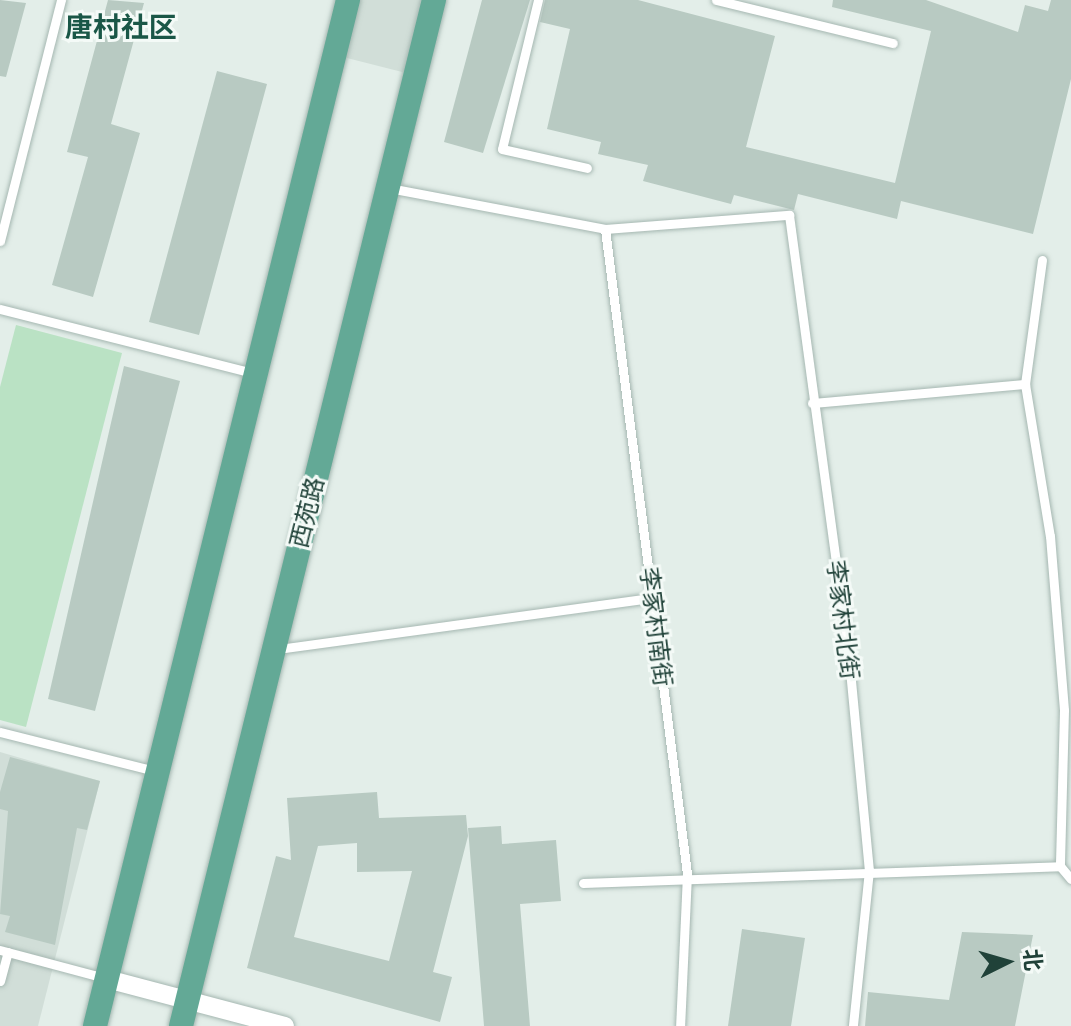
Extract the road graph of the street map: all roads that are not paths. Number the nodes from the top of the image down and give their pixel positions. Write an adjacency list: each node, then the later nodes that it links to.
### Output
1 (61, 0): 10 (lane)
2 (348, 0): 13 (main road)
3 (434, 0): 8 (main road, 西苑路)
4 (538, 0): 7 (lane)
5 (716, 0): 6 (lane)
6 (893, 43)
7 (587, 168)
8 (389, 188): 9 (lane); 17 (main road, 西苑路)
9 (605, 229): 15 (lane, 李家村北街); 16 (lane, 李家村南街)
10 (0, 241)
11 (1042, 260): 14 (lane)
12 (0, 309): 13 (lane)
13 (256, 374): 19 (main road)
14 (1025, 384): 15 (lane); 22 (lane)
15 (812, 403): 20 (lane, 李家村北街)
16 (652, 598): 17 (lane); 21 (lane, 李家村南街)
17 (275, 650): 27 (main road, 西苑路)
18 (0, 732): 19 (lane)
19 (158, 772): 25 (main road)
20 (869, 870): 21 (lane); 22 (lane); 32 (lane, 李家村北街)
21 (687, 874): 23 (lane); 31 (lane, 李家村南街)
22 (1067, 874)
23 (583, 883)
24 (4, 951): 25 (lane); 26 (lane)
25 (107, 979): 27 (street); 28 (main road)
26 (0, 981)
27 (187, 1000): 29 (main road, 西苑路); 30 (street)
28 (95, 1026)
29 (181, 1026)
30 (285, 1026)
31 (680, 1026)
32 (853, 1026)

